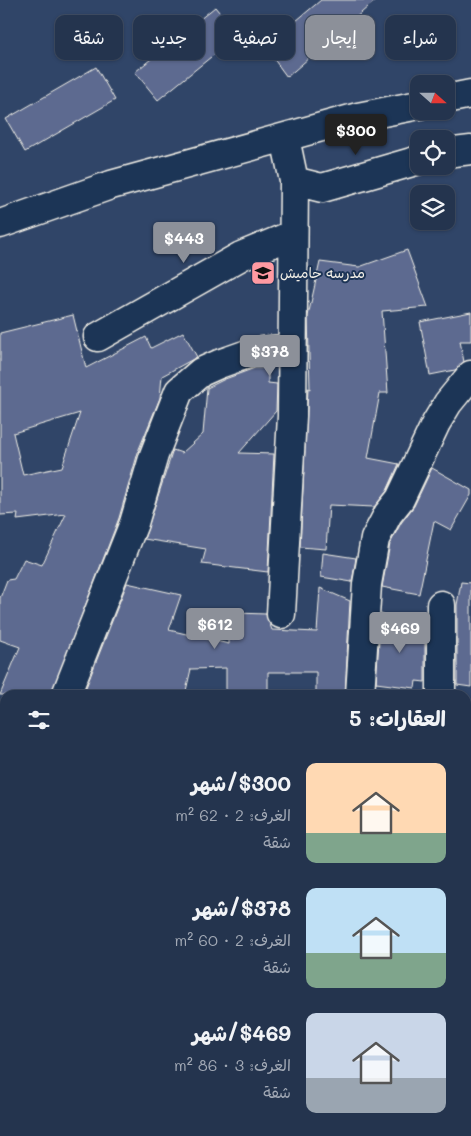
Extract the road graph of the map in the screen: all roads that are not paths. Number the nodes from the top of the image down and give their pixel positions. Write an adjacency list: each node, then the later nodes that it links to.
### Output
1 (471, 94): 2 (street)
2 (455, 97)
3 (410, 107): 4 (street)
4 (285, 138): 8 (street); 9 (street)
5 (471, 150): 6 (street)
6 (455, 152)
7 (410, 163): 8 (street)
8 (294, 181): 10 (street)
9 (0, 224)
10 (292, 235): 11 (street); 12 (street)
11 (98, 337)
12 (291, 348): 15 (street); 16 (street)
13 (471, 375): 17 (street)
14 (441, 605): 18 (street)
15 (281, 614)
16 (68, 690)
17 (360, 690)
18 (441, 690)

